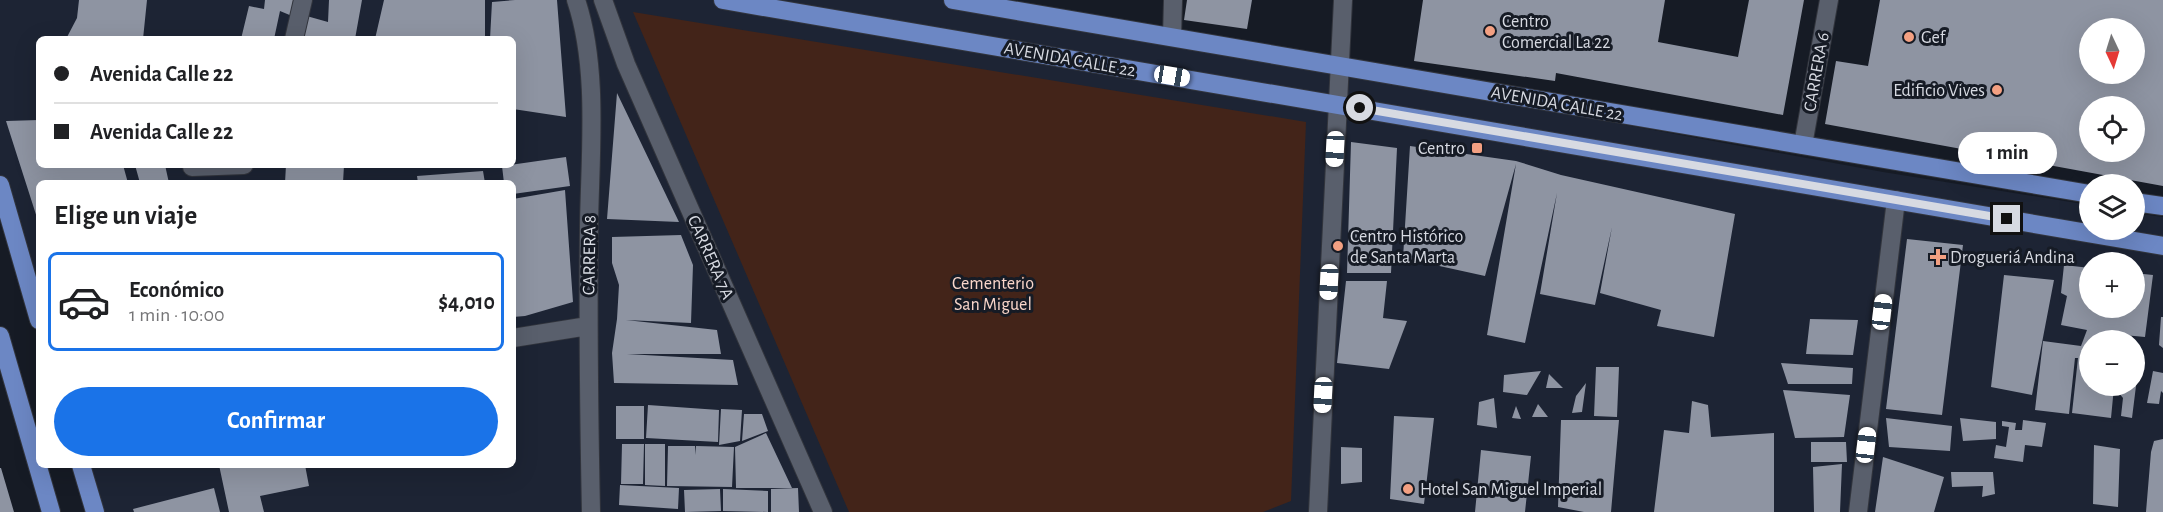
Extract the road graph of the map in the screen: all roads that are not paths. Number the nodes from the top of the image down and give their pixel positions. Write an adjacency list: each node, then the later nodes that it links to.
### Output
1 (303, 0): 9 (street)
2 (576, 0): 21 (street, CARRERA 8)
3 (603, 0): 30 (street, CARRERA 7A)
4 (723, 0): 12 (main road, AVENIDA CALLE 22)
5 (953, 0): 10 (main road, AVENIDA CALLE 22)
6 (1173, 0): 10 (street)
7 (1343, 0): 11 (street)
8 (1829, 0): 13 (street, CARRERA 6)
9 (295, 36)
10 (1172, 37): 11 (main road, AVENIDA CALLE 22)
11 (1340, 66): 12 (street); 13 (main road, AVENIDA CALLE 22)
12 (1337, 104): 16 (main road, AVENIDA CALLE 22); 31 (street)
13 (1803, 145): 15 (main road, AVENIDA CALLE 22)
14 (0, 185): 20 (main road)
15 (2079, 192)
16 (1896, 200): 19 (main road, AVENIDA CALLE 22); 32 (street)
17 (2145, 203): 18 (main road)
18 (2163, 206)
19 (2163, 246)
20 (36, 310)
21 (588, 326): 23 (street); 29 (street, CARRERA 8)
22 (0, 336): 24 (main road)
23 (516, 338)
24 (36, 460)
25 (38, 468): 27 (main road)
26 (82, 468): 28 (main road)
27 (51, 512)
28 (95, 512)
29 (591, 512)
30 (823, 512)
31 (1318, 512)
32 (1857, 512)

